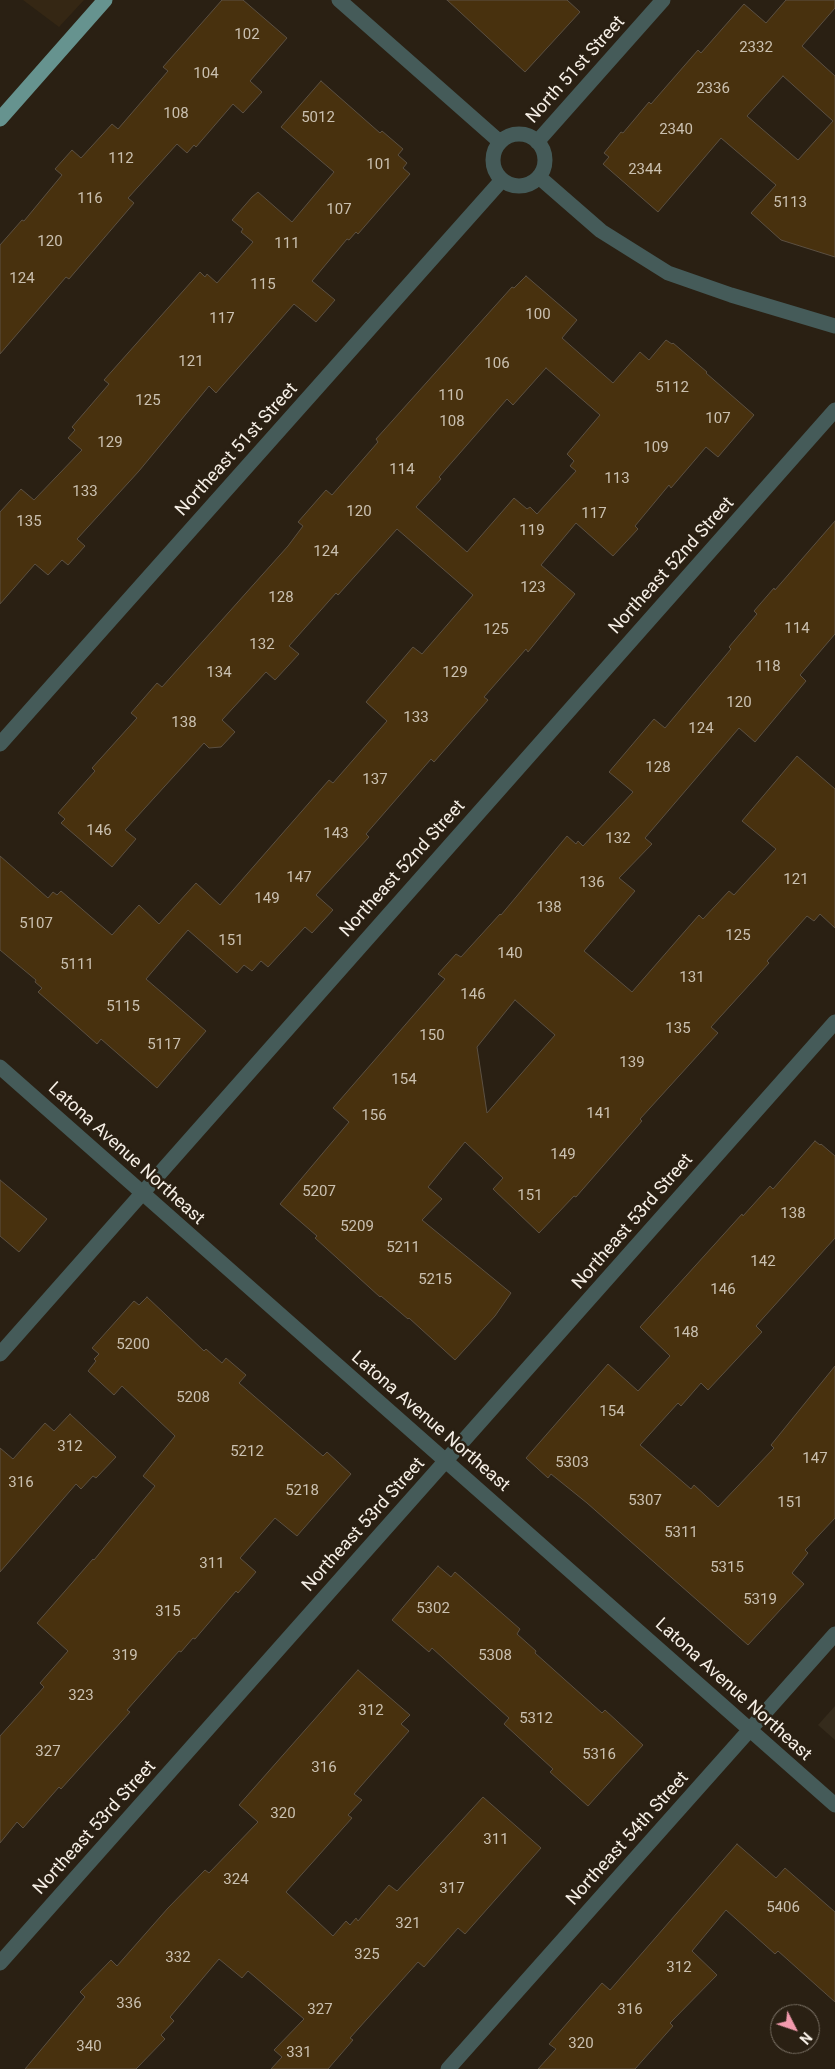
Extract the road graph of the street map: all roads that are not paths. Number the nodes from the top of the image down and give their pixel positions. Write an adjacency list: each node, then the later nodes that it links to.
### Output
1 (105, 0): 4 (main road)
2 (339, 0): 5 (street)
3 (662, 0): 6 (street, North 51st Street)
4 (0, 119)
5 (500, 142): 6 (street); 8 (street)
6 (537, 142): 7 (street)
7 (539, 177): 8 (street); 9 (street)
8 (502, 180): 11 (street, Northeast 51st Street)
9 (835, 326)
10 (835, 410): 14 (street, Northeast 52nd Street)
11 (0, 744)
12 (835, 1022): 16 (street, Northeast 53rd Street)
13 (0, 1067): 14 (street, Latona Avenue Northeast)
14 (141, 1193): 15 (street, Northeast 52nd Street); 16 (street, Latona Avenue Northeast)
15 (0, 1354)
16 (446, 1461): 18 (street, Latona Avenue Northeast); 20 (street, Northeast 53rd Street)
17 (835, 1634): 18 (street, Northeast 54th Street)
18 (750, 1730): 19 (street, Latona Avenue Northeast); 21 (street, Northeast 54th Street)
19 (835, 1805)
20 (0, 1963)
21 (448, 2069)

